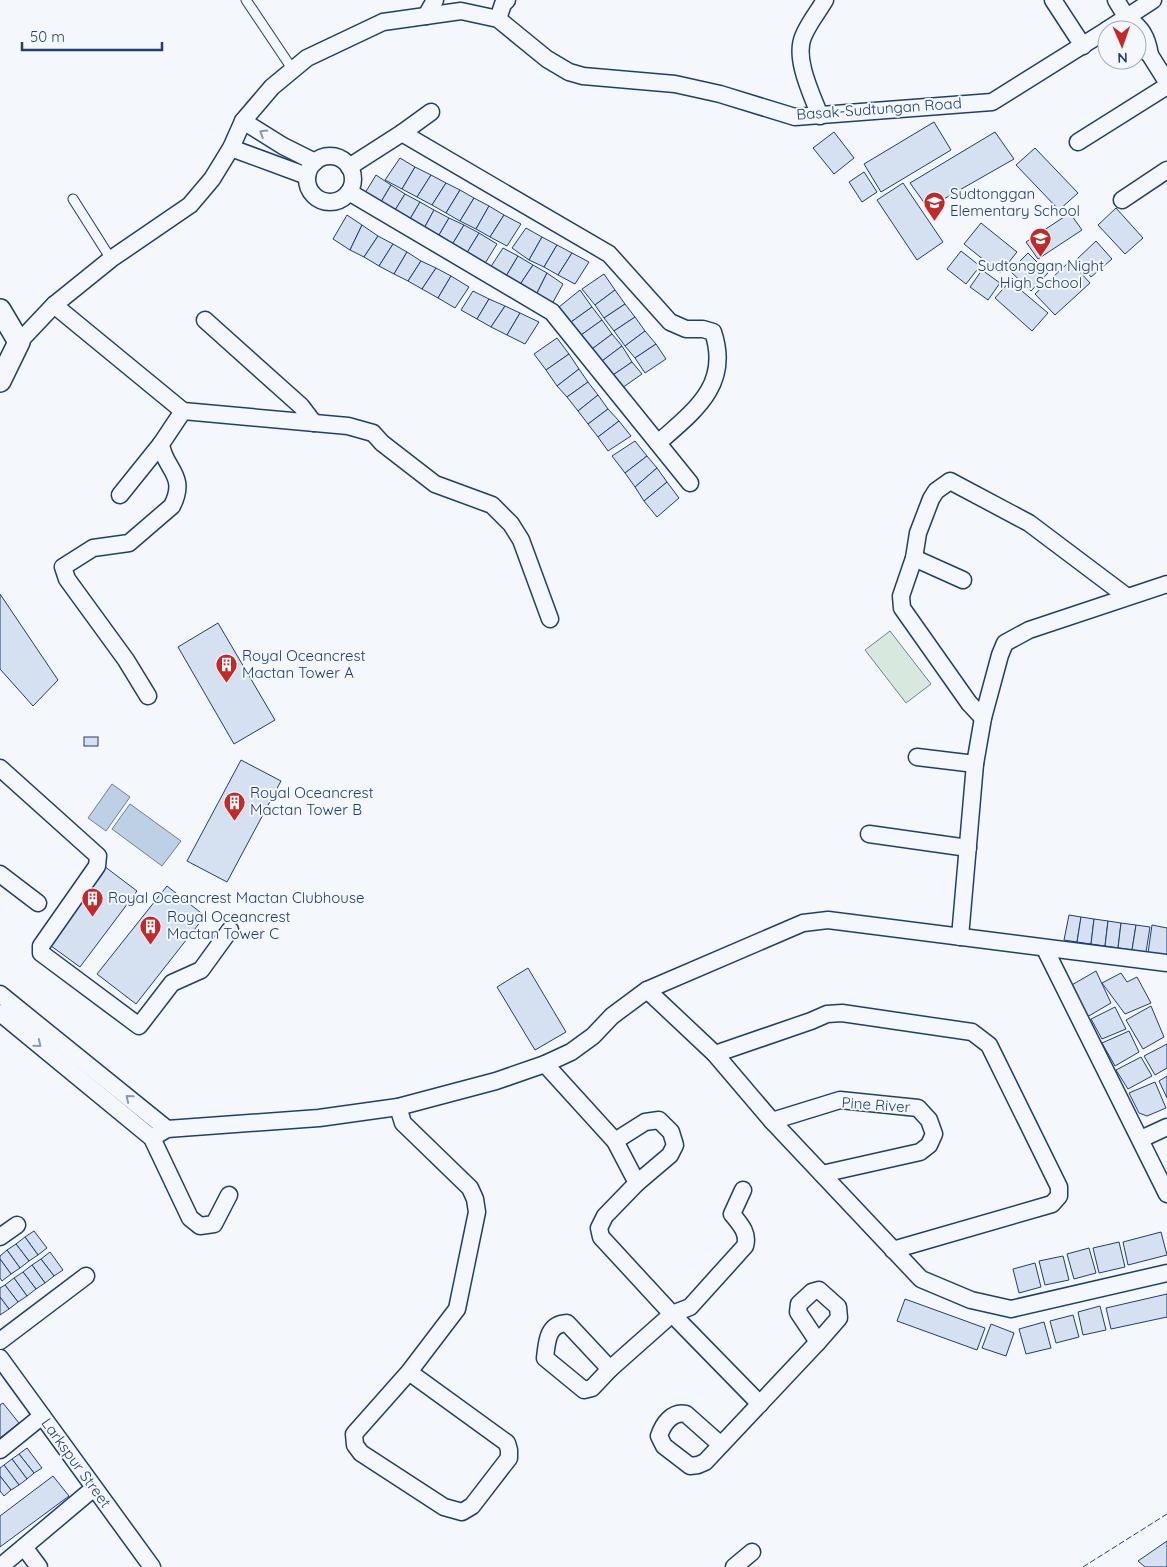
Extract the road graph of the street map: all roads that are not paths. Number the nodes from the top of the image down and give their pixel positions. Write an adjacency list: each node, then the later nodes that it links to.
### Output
1 (246, 0): 18 (lane)
2 (435, 0): 9 (street)
3 (507, 0): 10 (street)
4 (826, 0): 22 (street)
5 (1053, 0): 15 (street)
6 (1116, 0): 11 (street)
7 (1153, 0): 12 (street, Basak-Sudtungan Road)
8 (466, 6): 9 (street, Basak-Sudtungan Road); 10 (street, Basak-Sudtungan Road)
9 (426, 16): 18 (street, Basak-Sudtungan Road)
10 (498, 19): 22 (street, Basak-Sudtungan Road)
11 (1125, 20)
12 (1131, 20)
13 (1097, 37): 15 (street, Basak-Sudtungan Road)
14 (1147, 40): 17 (street)
15 (1083, 46): 22 (street, Basak-Sudtungan Road)
16 (1147, 52): 17 (street)
17 (1150, 55): 19 (street)
18 (293, 70): 23 (street, Basak-Sudtungan Road)
19 (1167, 82)
20 (1167, 86): 25 (street)
21 (431, 112): 24 (street)
22 (820, 116)
23 (243, 121): 26 (street, Basak-Sudtungan Road); 28 (street, one-way to 23)
24 (402, 133): 27 (street); 41 (street)
25 (1078, 142)
26 (231, 148): 28 (street); 33 (street, Basak-Sudtungan Road)
27 (349, 167): 28 (street); 30 (street)
28 (311, 169): 30 (street)
29 (1167, 170): 32 (street)
30 (348, 192): 41 (street)
31 (73, 199): 33 (lane)
32 (1122, 200)
33 (112, 259): 34 (street, Basak-Sudtungan Road)
34 (54, 305): 37 (street, Basak-Sudtungan Road); 39 (street)
35 (0, 310): 37 (street)
36 (205, 320): 40 (street)
37 (19, 342): 38 (street, Basak-Sudtungan Road)
38 (0, 382)
39 (183, 411): 40 (street); 42 (street)
40 (314, 423): 49 (street)
41 (658, 443): 43 (street)
42 (161, 444): 44 (street); 50 (street)
43 (690, 483)
44 (120, 495)
45 (914, 558): 46 (street); 48 (street); 51 (street)
46 (964, 580)
47 (1167, 584): 48 (street)
48 (1126, 596): 51 (street)
49 (550, 619)
50 (148, 696)
51 (983, 718): 53 (street)
52 (917, 757): 53 (street)
53 (975, 764): 56 (street)
54 (0, 768): 59 (street)
55 (869, 834): 56 (street)
56 (968, 848): 60 (street)
57 (0, 874): 58 (street)
58 (38, 903)
59 (230, 930)
60 (960, 937): 61 (street); 63 (street)
61 (1045, 948): 62 (street); 73 (street)
62 (1167, 963)
63 (647, 990): 66 (street); 67 (street)
64 (0, 994): 71 (street, one-way to 64)
65 (0, 1013): 72 (street, one-way to 72)
66 (715, 1054): 69 (street); 82 (street)
67 (545, 1064): 68 (street); 74 (street)
68 (398, 1107): 71 (street); 90 (street)
69 (772, 1121): 75 (street); 75 (street, Pine River)
70 (1167, 1127): 73 (street)
71 (167, 1129): 72 (street)
72 (152, 1138): 79 (street)
73 (1141, 1139): 78 (street)
74 (615, 1141): 76 (street); 76 (street)
75 (822, 1174): 82 (street)
76 (637, 1183): 85 (street)
77 (743, 1190): 85 (street)
78 (1167, 1194)
79 (229, 1195)
80 (17, 1225): 81 (street)
81 (0, 1237)
82 (892, 1250): 83 (street)
83 (1167, 1273)
84 (86, 1276): 86 (street)
85 (672, 1314): 89 (street); 92 (street)
86 (0, 1341)
87 (818, 1342): 92 (street)
88 (0, 1358): 93 (street, Larkspur Street)
89 (610, 1369)
90 (409, 1372): 90 (street)
91 (0, 1374): 93 (street, Larkspur Street)
92 (760, 1404): 94 (street)
93 (38, 1419): 95 (street); 96 (street, Larkspur Street)
94 (721, 1444)
95 (0, 1450)
96 (90, 1490): 97 (street); 101 (street, Larkspur Street); 102 (street, Larkspur Street)
97 (24, 1547): 99 (street); 100 (street)
98 (752, 1552): 103 (street)
99 (0, 1567)
100 (39, 1567)
101 (142, 1567)
102 (152, 1567)
103 (734, 1567)

